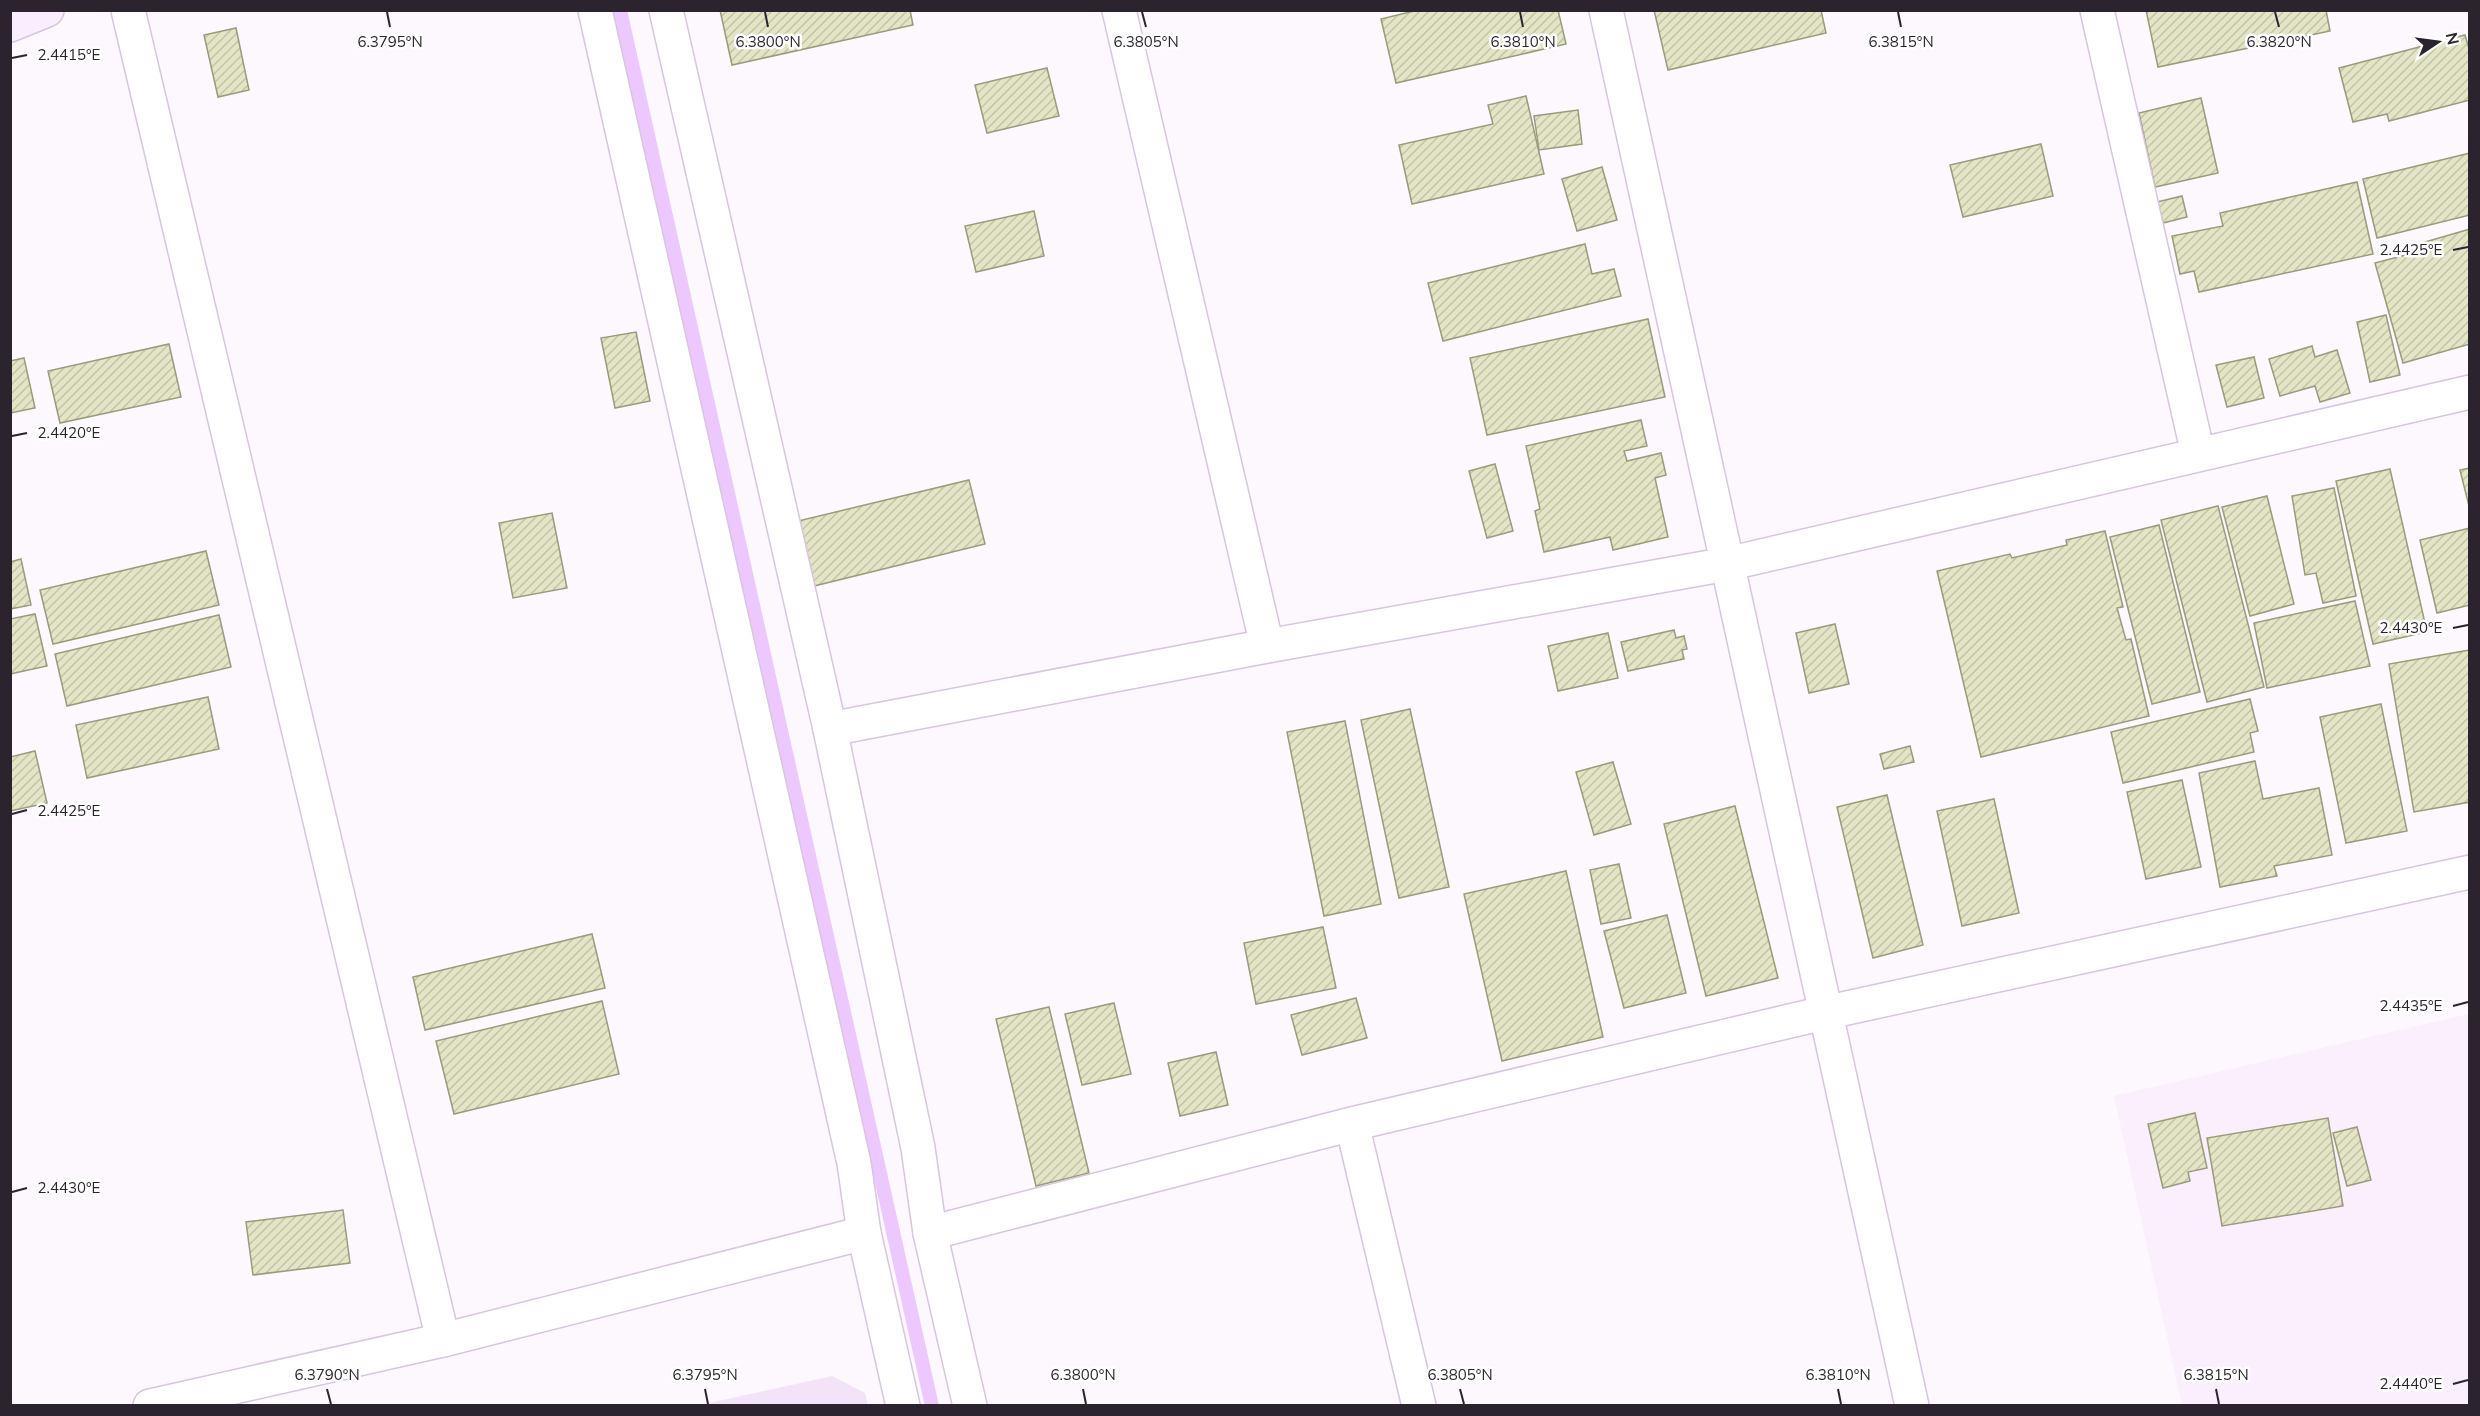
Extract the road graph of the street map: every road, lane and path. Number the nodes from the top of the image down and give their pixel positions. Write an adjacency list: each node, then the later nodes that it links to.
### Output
1 (47, 10): 8 (main road)
2 (129, 10): 19 (street)
3 (595, 10): 17 (street)
4 (666, 10): 13 (street)
5 (1119, 10): 12 (street)
6 (1606, 10): 11 (street)
7 (2097, 10): 10 (street)
8 (10, 25)
9 (2469, 392): 10 (street)
10 (2198, 454): 11 (street)
11 (1728, 564): 12 (street); 15 (street)
12 (1267, 646): 13 (street)
13 (830, 729): 18 (street)
14 (2469, 872): 15 (street)
15 (1824, 1013): 16 (street); 24 (street)
16 (1352, 1124): 18 (street); 23 (street)
17 (864, 1233): 19 (street); 21 (street)
18 (930, 1233): 22 (street)
19 (443, 1340): 20 (street)
20 (150, 1406)
21 (903, 1406)
22 (970, 1406)
23 (1419, 1406)
24 (1912, 1406)

